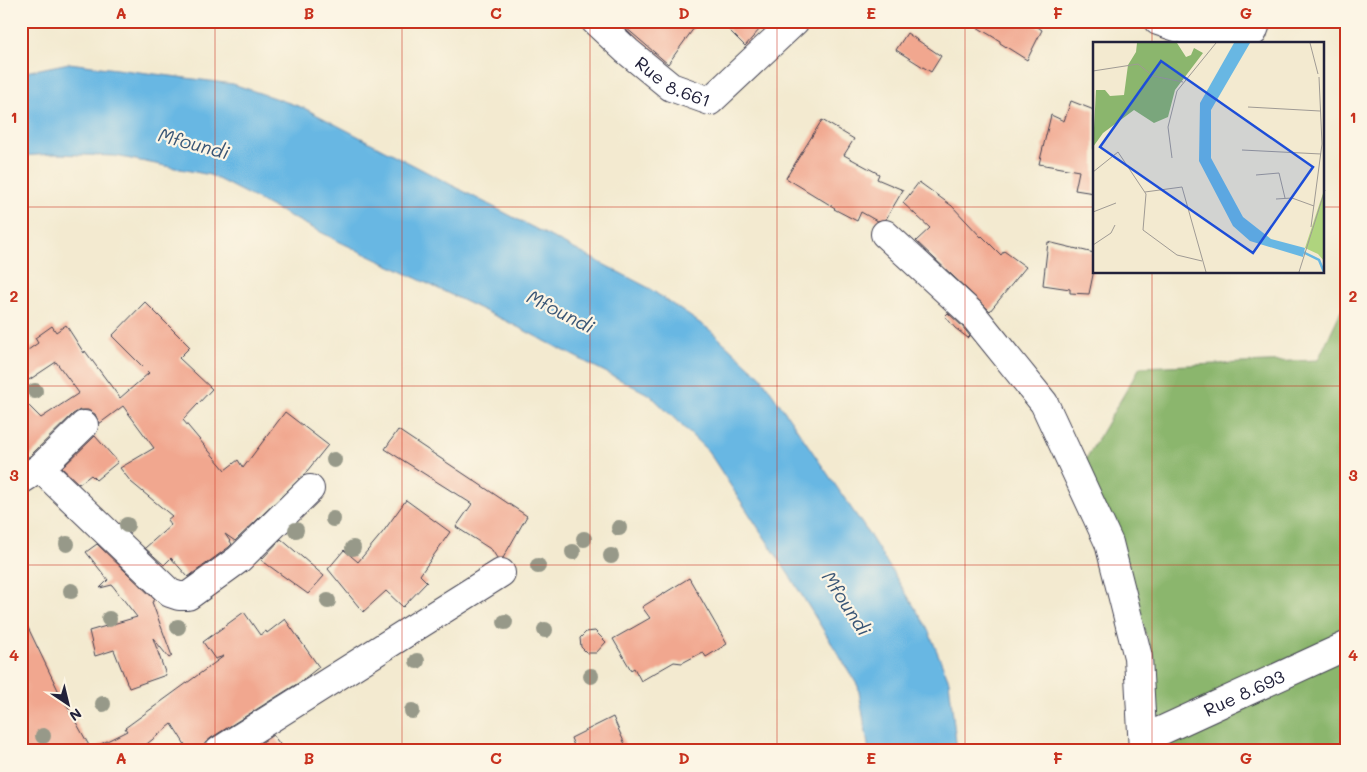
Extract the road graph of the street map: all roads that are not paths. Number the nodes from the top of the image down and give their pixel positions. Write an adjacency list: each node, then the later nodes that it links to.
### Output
1 (595, 21): 2 (street, Rue 8.661)
2 (795, 21)
3 (1158, 21): 4 (street)
4 (1257, 21)
5 (885, 234): 11 (street)
6 (84, 425): 7 (street)
7 (31, 474): 8 (street)
8 (310, 489)
9 (501, 573): 12 (street)
10 (1346, 646): 11 (street, Rue 8.693)
11 (1143, 745)
12 (219, 751)

